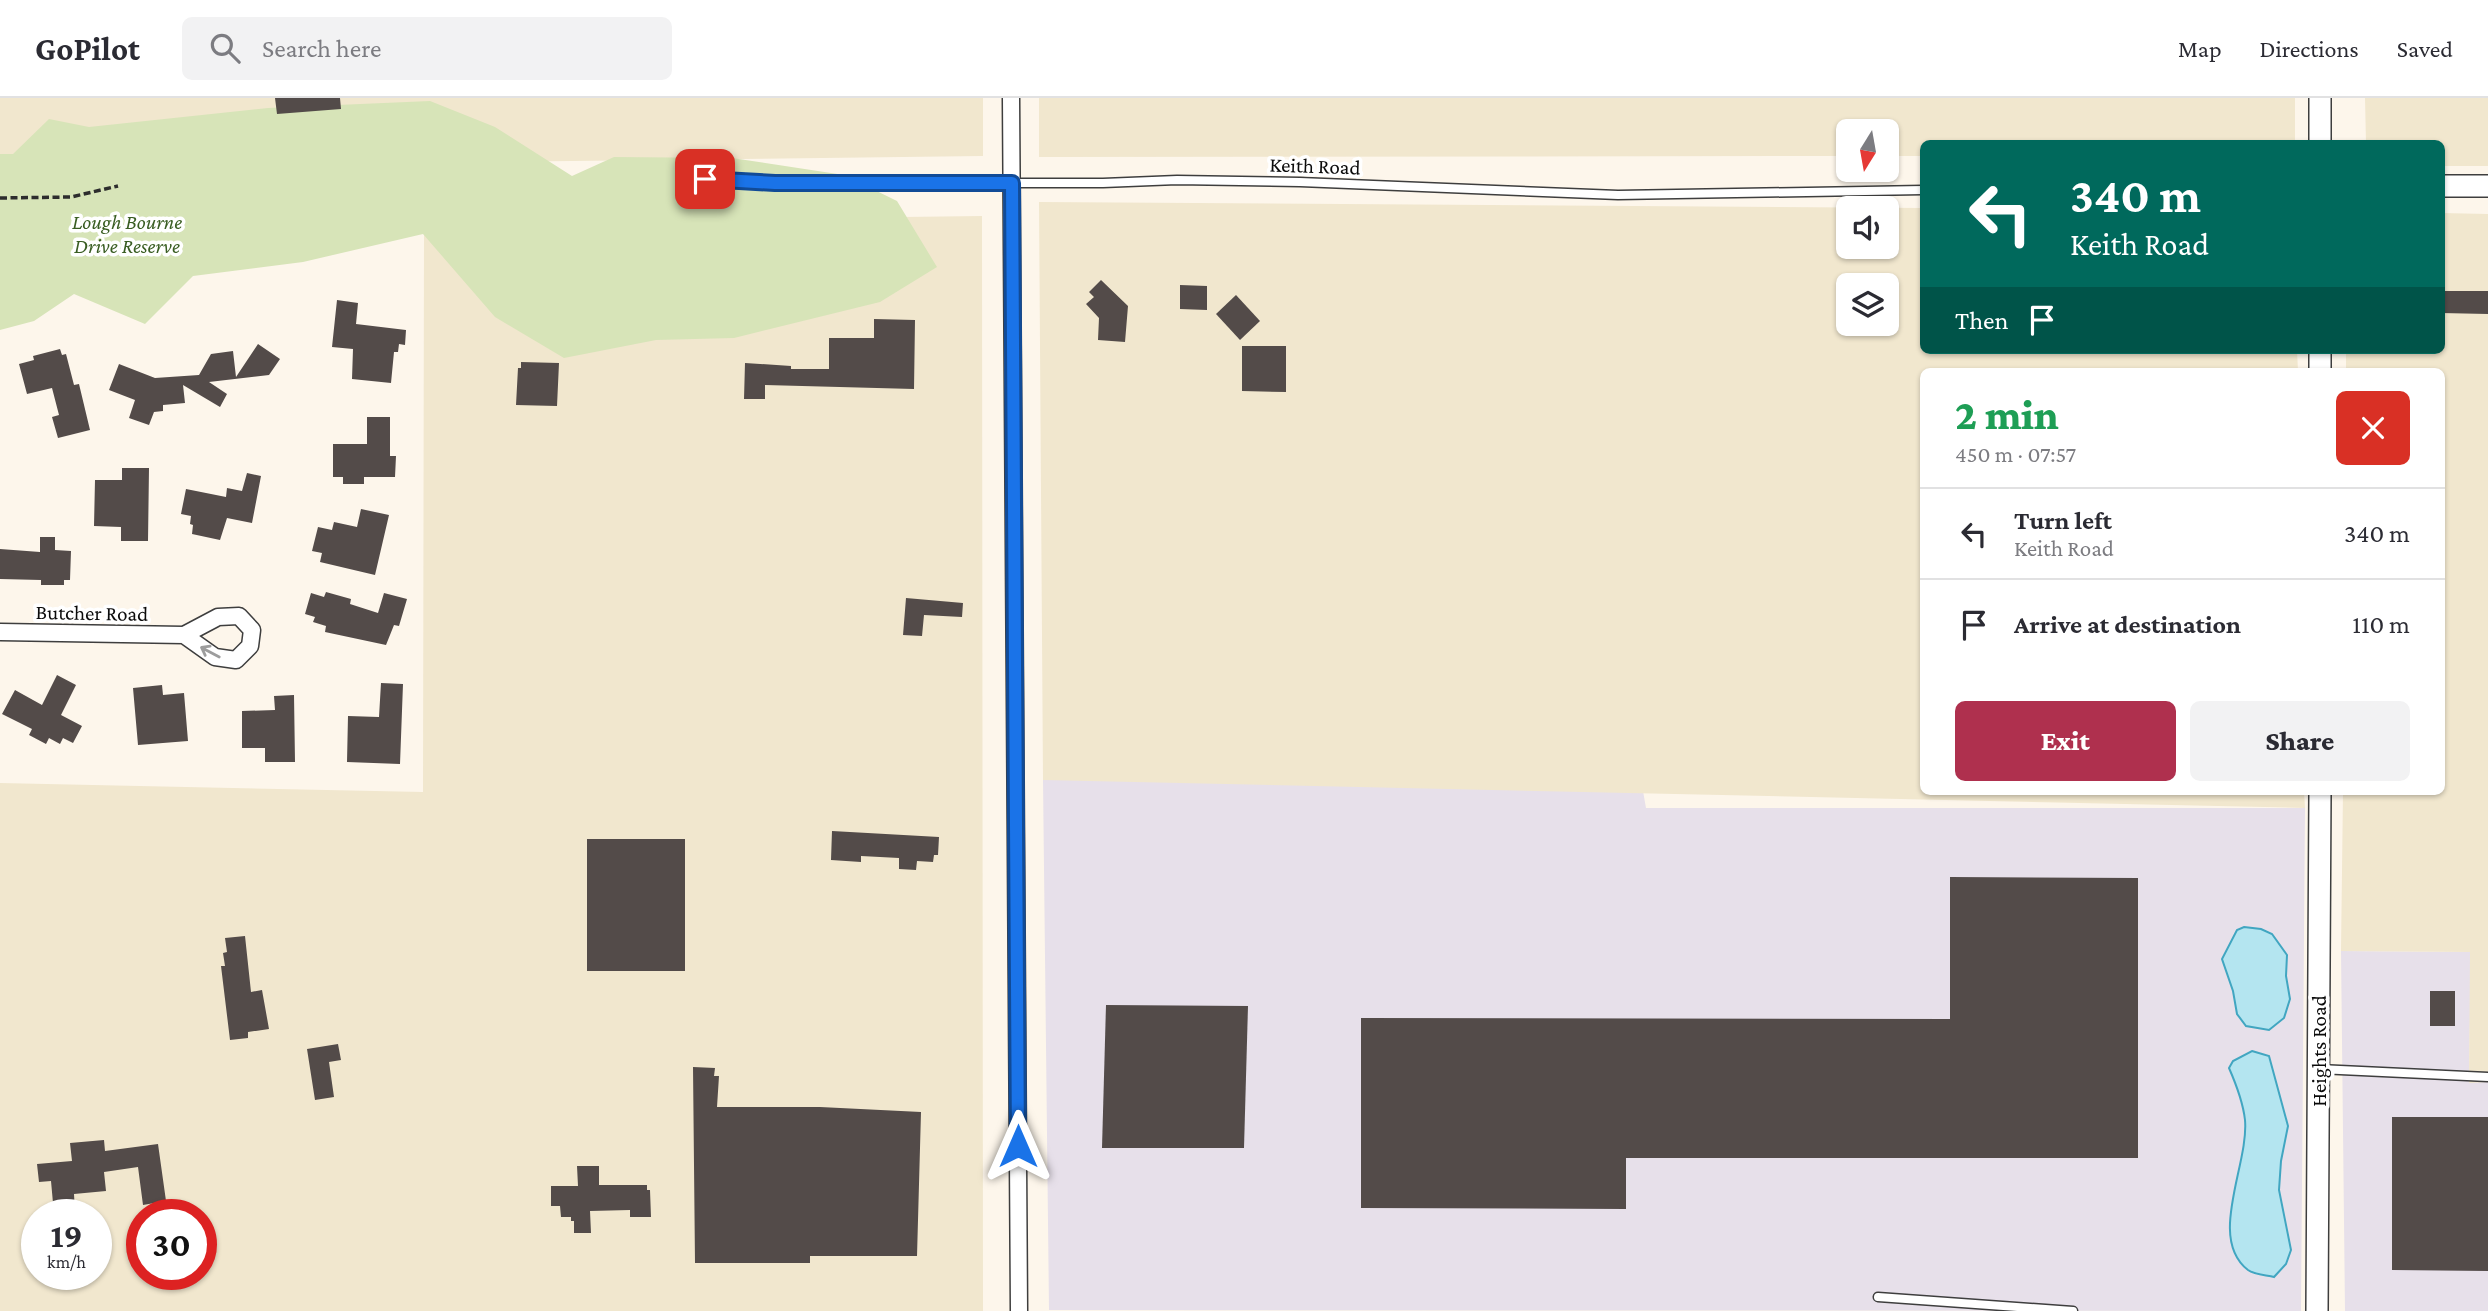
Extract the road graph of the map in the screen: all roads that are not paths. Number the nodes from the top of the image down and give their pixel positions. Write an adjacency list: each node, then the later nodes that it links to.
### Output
1 (1011, 98): 5 (street)
2 (2320, 98): 3 (street)
3 (2320, 140)
4 (705, 179): 5 (lane, Keith Road)
5 (1012, 183): 8 (lane, Keith Road); 15 (street)
6 (2445, 186): 7 (street)
7 (2488, 186)
8 (1920, 190)
9 (0, 632): 10 (street, Butcher Road)
10 (184, 635)
11 (2320, 795): 12 (street, Heights Road)
12 (2319, 1069): 13 (lane); 17 (street, Heights Road)
13 (2488, 1077)
14 (1878, 1297): 16 (lane)
15 (1019, 1311)
16 (2073, 1311)
17 (2317, 1311)

